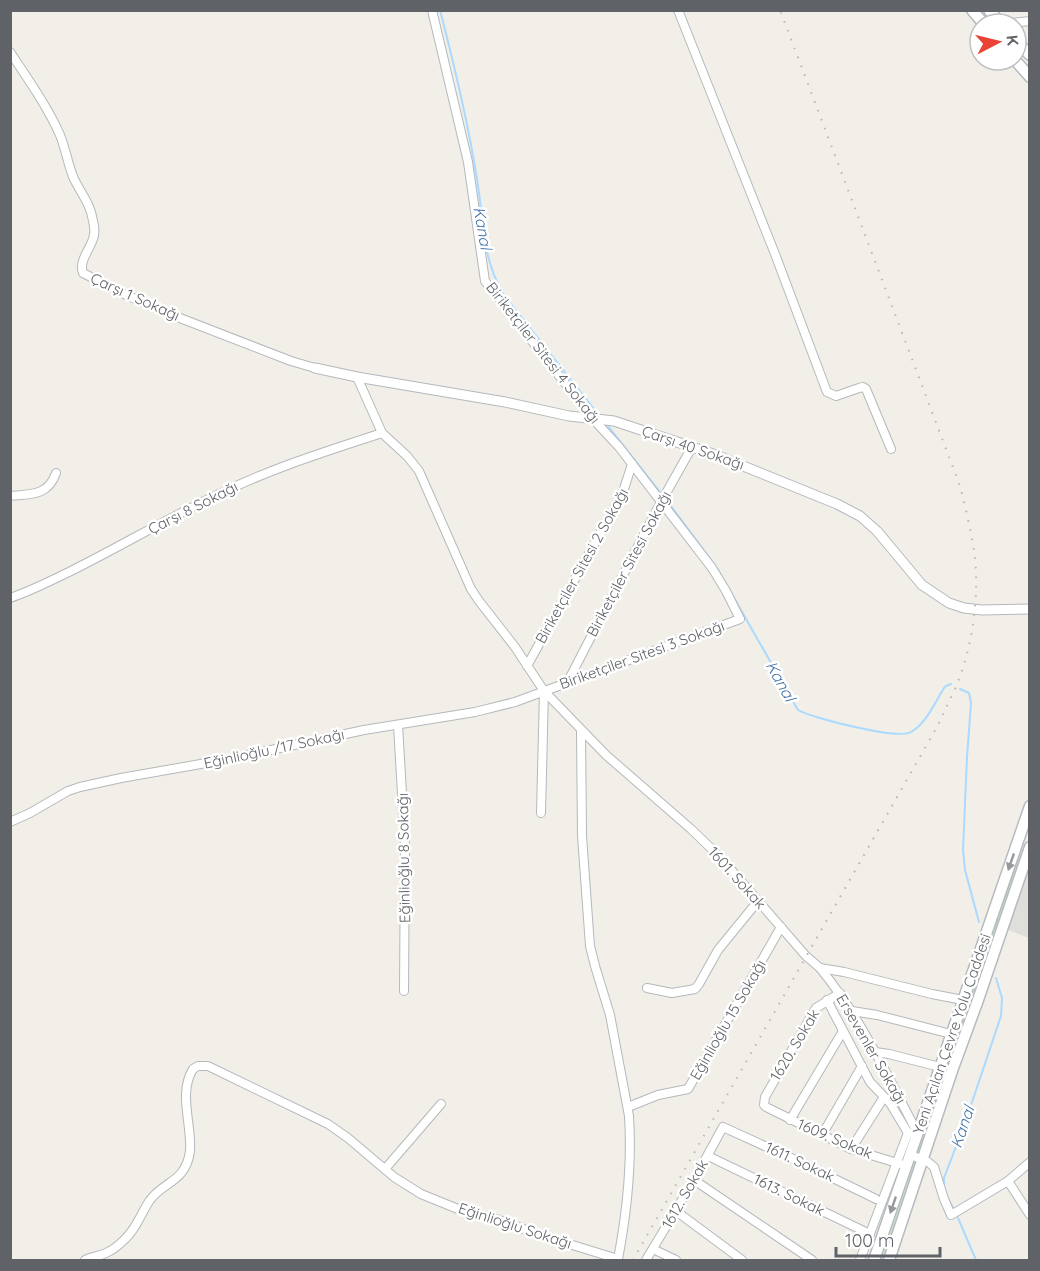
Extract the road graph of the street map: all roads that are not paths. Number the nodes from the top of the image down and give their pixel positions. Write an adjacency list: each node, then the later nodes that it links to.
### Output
1 (432, 10): 6 (street, Biriketçiler Sitesi 4 Sokağı)
2 (678, 10): 9 (street)
3 (10, 52): 4 (street, Çarşı 1 Sokağı)
4 (315, 368): 5 (street, Çarşı 40 Sokağı)
5 (357, 377): 6 (street, Çarşı 40 Sokağı); 7 (street)
6 (593, 419): 8 (street, Çarşı 40 Sokağı); 10 (street, Biriketçiler Sitesi 4 Sokağı)
7 (382, 433): 14 (street, Çarşı 8 Sokağı); 17 (street, 1601. Sokak)
8 (692, 447): 13 (street, Biriketçiler Sitesi Sokağı); 15 (street, Çarşı 40 Sokağı)
9 (891, 448)
10 (632, 464): 13 (street, Biriketçiler Sitesi 4 Sokağı); 17 (street, Biriketçiler Sitesi 2 Sokağı)
11 (56, 473): 12 (street)
12 (10, 496)
13 (661, 502): 16 (street, Biriketçiler Sitesi 4 Sokağı); 18 (street, Biriketçiler Sitesi Sokağı)
14 (10, 598)
15 (1029, 609)
16 (740, 620): 18 (street, Biriketçiler Sitesi 3 Sokağı)
17 (528, 666): 19 (street, 1601. Sokak)
18 (567, 683): 19 (street, Biriketçiler Sitesi 3 Sokağı)
19 (544, 691): 20 (street, Eğinlioğlu /17 Sokağı); 21 (street, 1601. Sokak); 23 (street)
20 (398, 724): 24 (street, Eğinlioğlu /17 Sokağı); 30 (street, Eğinlioğlu 8 Sokağı)
21 (581, 730): 26 (street, 1601. Sokak); 42 (street, Eğinlioğlu Sokağı)
22 (1029, 806): 33 (main road, Yeni Açılan Çevre Yolu Caddesi, one-way to 33)
23 (541, 813)
24 (10, 822)
25 (1029, 847): 51 (main road, Yeni Açılan Çevre Yolu Caddesi)
26 (758, 901): 27 (street, 1601. Sokak); 29 (street)
27 (781, 927): 28 (street, 1601. Sokak); 42 (street, Eğinlioğlu 15 Sokağı)
28 (820, 968): 31 (street, Ersevenler Sokağı); 33 (street)
29 (647, 988)
30 (404, 991)
31 (840, 993): 32 (street, 1620. Sokak); 34 (street, Ersevenler Sokağı)
32 (828, 1000): 35 (street); 43 (street, 1620. Sokak)
33 (963, 1000): 36 (main road, Yeni Açılan Çevre Yolu Caddesi)
34 (852, 1011): 36 (street); 37 (street, Ersevenler Sokağı)
35 (843, 1031): 38 (street); 44 (street)
36 (951, 1034): 39 (main road, Yeni Açılan Çevre Yolu Caddesi)
37 (875, 1052): 39 (street); 46 (street, Ersevenler Sokağı)
38 (862, 1066): 40 (street); 47 (street)
39 (940, 1067): 46 (main road, Yeni Açılan Çevre Yolu Caddesi)
40 (884, 1097): 46 (street); 48 (street)
41 (441, 1104): 54 (street)
42 (628, 1107): 63 (street, Eğinlioğlu Sokağı)
43 (766, 1107): 44 (street, 1609. Sokak)
44 (790, 1120): 47 (street, 1609. Sokak)
45 (723, 1127): 50 (street, 1612. Sokak); 57 (street, 1611. Sokak)
46 (913, 1133): 49 (main road, Yeni Açılan Çevre Yolu Caddesi); 53 (street)
47 (822, 1135): 48 (street, 1609. Sokak)
48 (851, 1149): 53 (street, 1609. Sokak)
49 (911, 1155): 51 (street); 53 (main road, Yeni Açılan Çevre Yolu Caddesi)
50 (708, 1156): 55 (street, 1612. Sokak); 60 (street, 1613. Sokak)
51 (922, 1160): 56 (street); 70 (main road, Yeni Açılan Çevre Yolu Caddesi)
52 (1029, 1162): 56 (street)
53 (901, 1165): 60 (street); 69 (main road, Yeni Açılan Çevre Yolu Caddesi, one-way to 69)
54 (385, 1169): 62 (street, Eğinlioğlu Sokağı); 63 (street, Eğinlioğlu Sokağı)
55 (694, 1180): 58 (street, 1612. Sokak); 67 (street)
56 (1008, 1181): 59 (street)
57 (876, 1199)
58 (676, 1211): 61 (street, 1612. Sokak); 66 (street)
59 (1029, 1215)
60 (870, 1234): 68 (street)
61 (653, 1249): 64 (street, 1612. Sokak); 65 (street)
62 (84, 1260)
63 (618, 1260)
64 (646, 1260)
65 (676, 1260)
66 (742, 1260)
67 (812, 1260)
68 (860, 1260)
69 (874, 1260)
70 (889, 1260)

